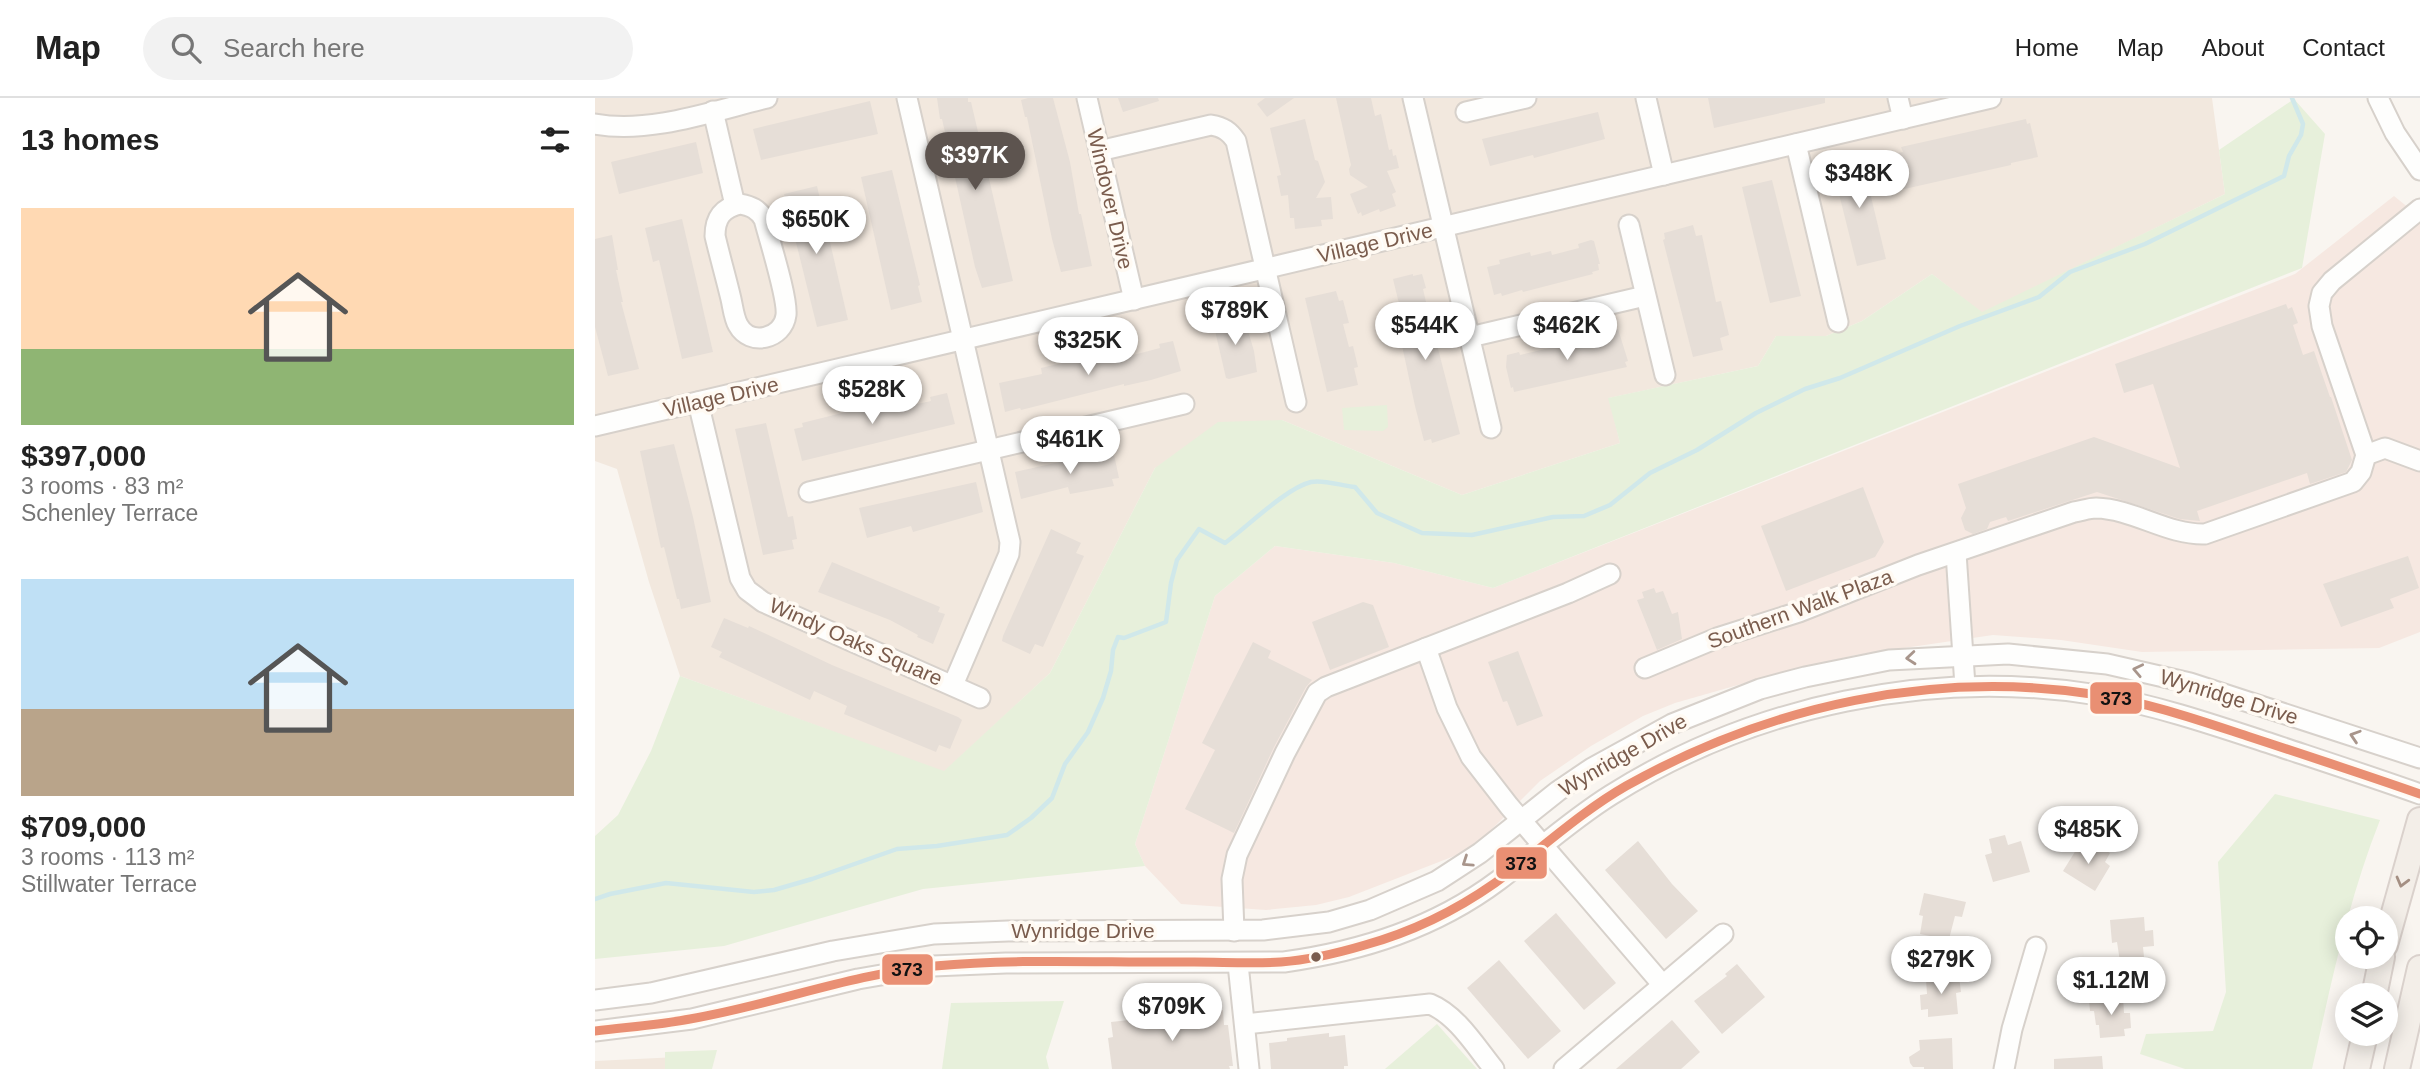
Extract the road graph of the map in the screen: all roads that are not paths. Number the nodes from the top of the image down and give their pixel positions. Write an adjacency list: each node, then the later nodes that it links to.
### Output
1 (767, 98): 10 (street)
2 (907, 98): 27 (street, Windy Oaks Square)
3 (1087, 98): 15 (street, Windover Drive)
4 (1413, 98): 21 (street)
5 (1526, 98): 11 (street)
6 (1646, 98): 17 (street)
7 (1899, 98): 12 (street)
8 (1991, 98): 12 (street, Village Drive)
9 (2378, 98): 16 (street)
10 (713, 111): 13 (street); 18 (street)
11 (1466, 112)
12 (1903, 119): 14 (street, Village Drive)
13 (595, 124)
14 (1796, 144): 17 (street, Village Drive); 25 (street)
15 (1099, 151): 22 (street); 24 (street, Windover Drive)
16 (2420, 170)
17 (1664, 175): 21 (street, Village Drive)
18 (735, 205): 18 (street)
19 (2420, 209): 35 (street)
20 (1629, 225): 23 (street)
21 (1444, 227): 22 (street, Village Drive); 26 (street)
22 (1267, 269): 24 (street, Village Drive); 30 (street)
23 (1645, 296): 26 (street); 28 (street)
24 (1134, 300): 27 (street, Village Drive)
25 (1838, 322)
26 (1470, 337): 33 (street)
27 (964, 340): 29 (street, Village Drive); 34 (street, Windy Oaks Square)
28 (1665, 375)
29 (698, 402): 32 (street, Village Drive); 43 (street, Windy Oaks Square)
30 (1296, 402)
31 (1184, 404): 34 (street)
32 (595, 426)
33 (1491, 428)
34 (989, 449): 37 (street); 43 (street, Windy Oaks Square)
35 (2366, 455): 36 (street); 38 (street, Southern Walk Plaza)
36 (2420, 461)
37 (809, 492)
38 (1956, 554): 41 (street); 42 (street, Southern Walk Plaza)
39 (1610, 575): 40 (street)
40 (1426, 648): 48 (street); 52 (street)
41 (1964, 655): 44 (street); 46 (street, Wynridge Drive, one-way to 41); 48 (street, Wynridge Drive, one-way to 48)
42 (1645, 668)
43 (953, 685): 45 (street, Windy Oaks Square)
44 (1965, 687): 47 (street, Wynridge Drive); 50 (street, Wynridge Drive)
45 (980, 698)
46 (2420, 758)
47 (2420, 794)
48 (1521, 820): 50 (street); 52 (street, Wynridge Drive, one-way to 52)
49 (2420, 820): 51 (main road, one-way to 51)
50 (1543, 845): 55 (street, Wynridge Drive); 57 (street)
51 (2396, 906)
52 (1234, 931): 58 (street, Wynridge Drive)
53 (1723, 934): 57 (street)
54 (2036, 947): 65 (street)
55 (1238, 964): 59 (street); 60 (street, Wynridge Drive)
56 (2420, 968): 67 (main road)
57 (1662, 984): 64 (street)
58 (595, 1000)
59 (1245, 1024): 62 (street); 63 (street)
60 (595, 1031)
61 (2362, 1046): 66 (main road)
62 (1249, 1069)
63 (1494, 1069)
64 (1564, 1069)
65 (2004, 1069)
66 (2357, 1069)
67 (2397, 1069)

